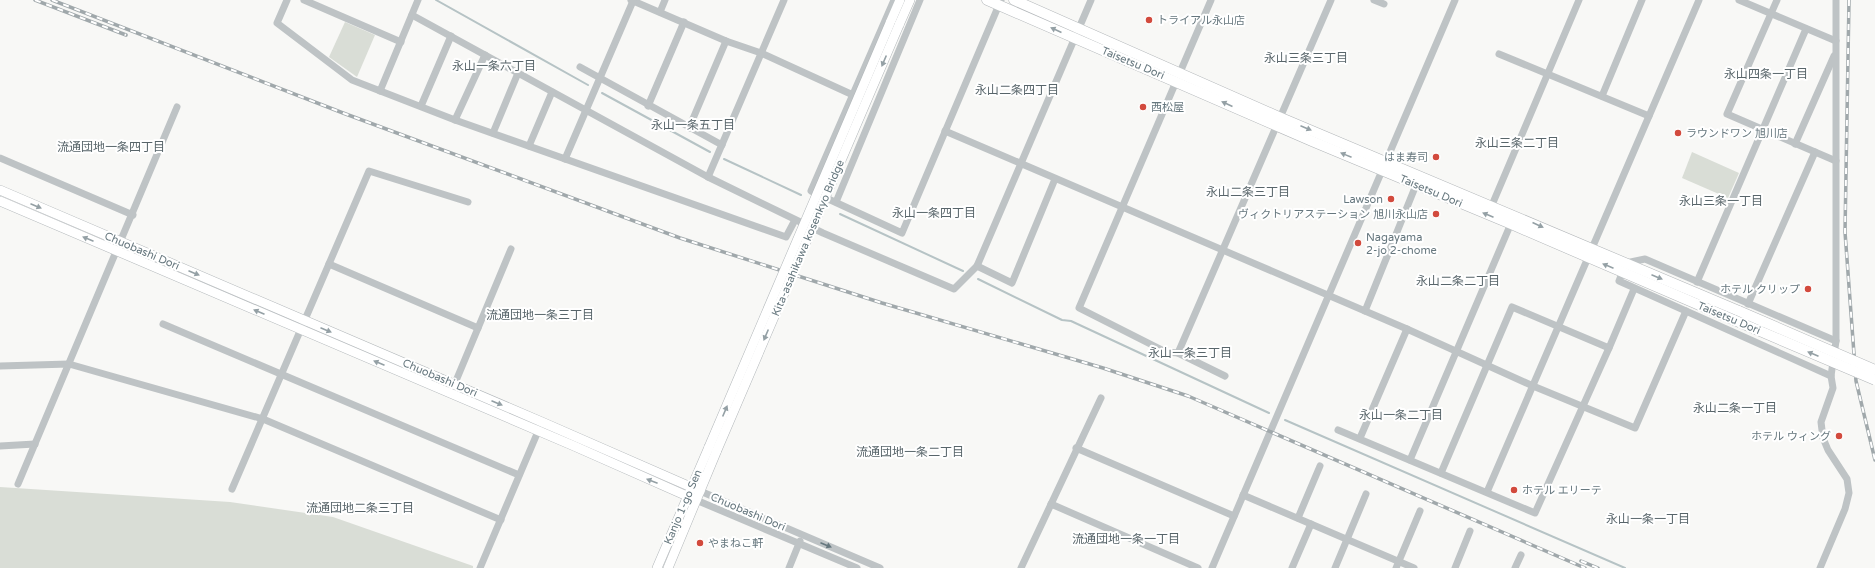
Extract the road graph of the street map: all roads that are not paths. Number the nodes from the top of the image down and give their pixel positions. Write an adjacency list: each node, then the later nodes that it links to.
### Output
1 (286, 0): 47 (street)
2 (304, 0): 37 (street)
3 (418, 0): 29 (street)
4 (632, 0): 27 (street); 46 (street)
5 (665, 0): 27 (street)
6 (784, 0): 38 (street)
7 (894, 0): 49 (street)
8 (900, 0): 31 (main road)
9 (910, 0): 31 (main road)
10 (920, 0): 77 (street)
11 (987, 0): 24 (highway, Taisetsu Dori)
12 (1014, 0): 26 (highway, Taisetsu Dori)
13 (1091, 0): 33 (street)
14 (1211, 0): 45 (street)
15 (1331, 0): 57 (street)
16 (1374, 0): 25 (street)
17 (1455, 0): 70 (street)
18 (1579, 0): 44 (street)
19 (1642, 0): 50 (street)
20 (1699, 0): 55 (street)
21 (1739, 0): 28 (street)
22 (1777, 0): 28 (street)
23 (1836, 0): 36 (street)
24 (1000, 2): 26 (highway, Taisetsu Dori); 60 (street)
25 (1384, 4)
26 (1027, 7): 33 (highway, Taisetsu Dori)
27 (660, 12): 30 (street)
28 (1771, 14): 32 (street); 59 (street)
29 (412, 15): 34 (street); 37 (street)
30 (684, 22): 35 (street); 52 (street)
31 (895, 24): 128 (main road, Kita-asahikawa kosenkyo Bridge, bridge)
32 (1806, 29): 36 (street); 59 (street)
33 (1077, 33): 45 (highway, Taisetsu Dori); 69 (street)
34 (451, 36): 41 (street); 51 (street)
35 (726, 41): 38 (street); 58 (street)
36 (1836, 41): 40 (street)
37 (401, 42): 47 (street)
38 (761, 53): 49 (street); 63 (street)
39 (1499, 54): 44 (street)
40 (1835, 54): 62 (street); 68 (street)
41 (485, 55): 43 (street); 56 (street)
42 (580, 67): 46 (street)
43 (518, 73): 48 (street); 61 (street)
44 (1547, 73): 50 (street); 78 (street)
45 (1178, 77): 57 (highway, Taisetsu Dori); 79 (street)
46 (599, 79): 52 (street); 54 (street)
47 (380, 91): 51 (street)
48 (552, 92): 54 (street); 64 (street)
49 (852, 95): 77 (street)
50 (1602, 96): 55 (street)
51 (421, 106): 56 (street)
52 (648, 106): 58 (street)
53 (178, 107): 80 (street)
54 (586, 111): 67 (street); 71 (street)
55 (1649, 116): 87 (street)
56 (455, 120): 61 (street)
57 (1277, 121): 70 (highway, Taisetsu Dori); 86 (street)
58 (689, 128): 63 (street)
59 (1763, 130): 62 (street); 91 (street)
60 (944, 131): 69 (street); 77 (street)
61 (493, 133): 64 (street)
62 (1795, 144): 65 (street)
63 (722, 145): 71 (street)
64 (529, 146): 67 (street)
65 (1815, 152): 68 (street); 94 (street)
66 (0, 158): 80 (street)
67 (566, 158): 82 (street)
68 (1836, 161): 104 (street)
69 (1020, 164): 72 (street); 89 (street)
70 (1384, 166): 73 (highway, Taisetsu Dori); 78 (highway, Taisetsu Dori); 93 (street)
71 (708, 177): 82 (street)
72 (1055, 179): 79 (street); 89 (street)
73 (1416, 184): 81 (highway, Taisetsu Dori, one-way to 73); 95 (street)
74 (1, 193): 83 (main road, Chuobashi Dori, one-way to 83)
75 (0, 201): 85 (main road, Chuobashi Dori, one-way to 75)
76 (468, 202): 88 (street)
77 (836, 202)
78 (1492, 205): 81 (highway, Taisetsu Dori)
79 (1121, 208): 86 (street); 107 (street)
80 (132, 215): 83 (street)
81 (1512, 219): 87 (highway, Taisetsu Dori); 106 (street)
82 (795, 220): 89 (street)
83 (121, 242): 85 (street); 98 (main road, Chuobashi Dori, one-way to 98)
84 (511, 249): 101 (street)
85 (117, 251): 103 (main road, Chuobashi Dori, one-way to 85); 108 (street)
86 (1221, 251): 93 (street); 107 (street)
87 (1590, 253): 90 (highway, Taisetsu Dori); 100 (street)
88 (329, 264): 98 (street); 101 (street)
89 (977, 266)
90 (1625, 268): 91 (street); 92 (street); 97 (highway, Taisetsu Dori)
91 (1697, 282): 94 (street)
92 (1634, 289): 96 (street); 105 (street)
93 (1329, 296): 95 (street); 139 (street)
94 (1748, 304): 104 (street)
95 (1365, 311): 102 (street)
96 (1686, 311): 114 (street); 120 (street)
97 (1736, 316): 111 (highway, Taisetsu Dori, bridge); 115 (highway, Taisetsu Dori, one-way to 97, bridge)
98 (305, 321): 103 (street); 116 (main road, Chuobashi Dori, one-way to 116)
99 (163, 324): 112 (street)
100 (1560, 327): 105 (street); 110 (street); 117 (street)
101 (478, 328): 116 (street)
102 (1407, 329): 106 (street); 125 (street)
103 (301, 330): 112 (street); 118 (main road, Chuobashi Dori, one-way to 103)
104 (1836, 341): 114 (street)
105 (1609, 348): 120 (street)
106 (1457, 351): 110 (street); 130 (street)
107 (1178, 353): 113 (street)
108 (69, 364): 109 (street); 121 (street); 126 (street)
109 (0, 366)
110 (1487, 366): 117 (street); 132 (street)
111 (1875, 370)
112 (282, 374): 121 (street); 133 (street)
113 (1225, 376)
114 (1831, 376): 166 (street)
115 (1875, 380)
116 (454, 384): 118 (street); 122 (main road, Chuobashi Dori, one-way to 122)
117 (1534, 386): 120 (street); 136 (street)
118 (451, 394): 124 (main road, Chuobashi Dori)
119 (1101, 398): 129 (street)
120 (1583, 406): 136 (street)
121 (263, 419): 135 (street); 144 (street)
122 (542, 422): 124 (street); 137 (main road, Chuobashi Dori)
123 (1338, 430): 125 (street)
124 (538, 431): 133 (street); 137 (main road, Chuobashi Dori, one-way to 124)
125 (1360, 438): 130 (street)
126 (35, 444): 127 (street); 134 (street)
127 (0, 446)
128 (713, 448): 137 (main road, Kanjo 1-go Sen)
129 (1076, 448): 140 (street); 142 (street)
130 (1410, 460): 132 (street)
131 (1320, 466): 143 (street)
132 (1441, 473): 136 (street)
133 (519, 475): 144 (street)
134 (18, 484)
135 (232, 489)
136 (1487, 492)
137 (694, 494): 147 (street, Chuobashi Dori); 149 (street, Chuobashi Dori); 153 (main road, Kanjo 1-go Sen); 154 (main road, Kanjo 1-go Sen)
138 (1366, 494): 148 (street)
139 (1243, 495): 142 (street); 143 (street)
140 (1051, 504): 158 (street); 159 (street)
141 (1420, 511): 151 (street)
142 (1234, 516): 160 (street)
143 (1298, 518): 145 (street)
144 (501, 520): 152 (street)
145 (1311, 524): 148 (street); 161 (street)
146 (1470, 531): 164 (street)
147 (803, 535): 149 (street); 157 (street, Chuobashi Dori, one-way to 157)
148 (1348, 540): 151 (street); 162 (street)
149 (799, 544): 155 (street); 156 (street, Chuobashi Dori)
150 (1521, 555): 165 (street)
151 (1397, 565): 163 (street)
152 (480, 568)
153 (658, 568)
154 (668, 568)
155 (789, 568)
156 (857, 568)
157 (880, 568)
158 (1021, 568)
159 (1198, 568)
160 (1212, 568)
161 (1292, 568)
162 (1335, 568)
163 (1414, 568)
164 (1455, 568)
165 (1515, 568)
166 (1820, 568)

